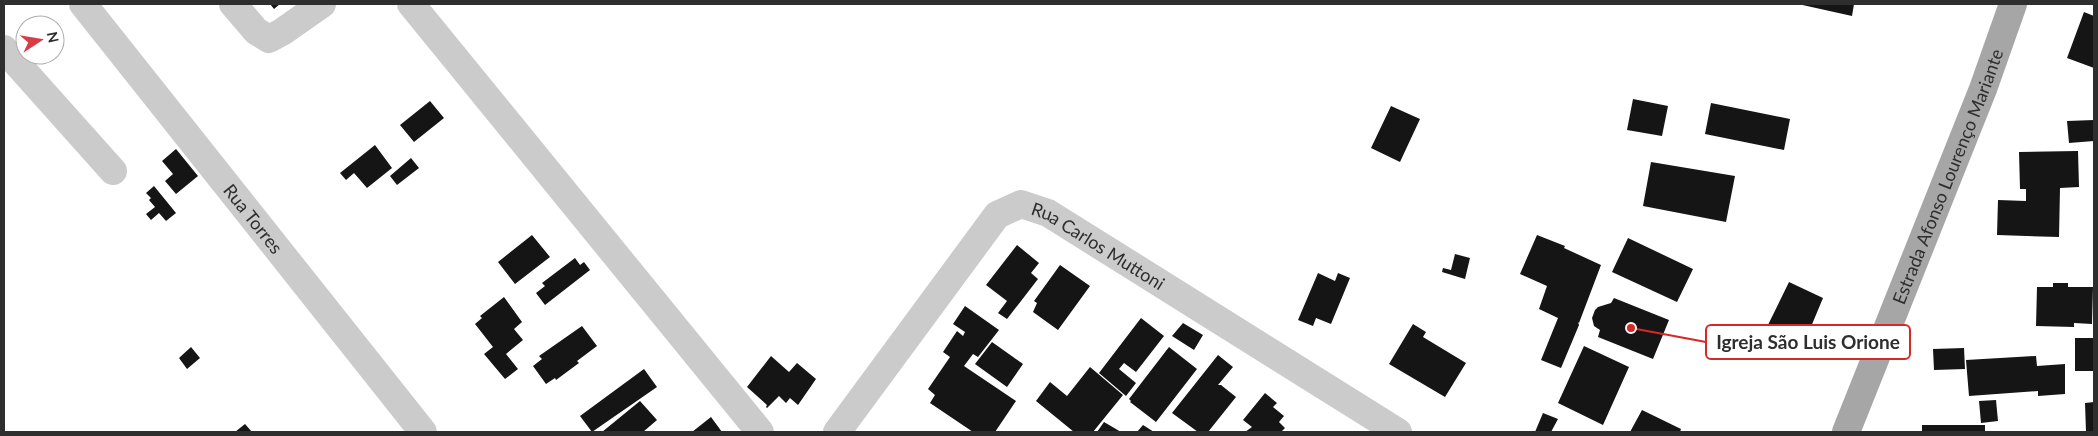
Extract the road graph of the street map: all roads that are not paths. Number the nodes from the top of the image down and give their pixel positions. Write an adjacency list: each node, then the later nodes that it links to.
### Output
1 (83, 4): 8 (street, Rua Torres)
2 (233, 4): 3 (street)
3 (322, 4)
4 (411, 4): 9 (street)
5 (2013, 4): 12 (main road, Estrada Afonso Lourenço Mariante)
6 (4, 49): 7 (street)
7 (113, 171)
8 (423, 432)
9 (760, 432)
10 (837, 432): 11 (street, Rua Carlos Muttoni)
11 (1398, 432)
12 (1846, 432)

